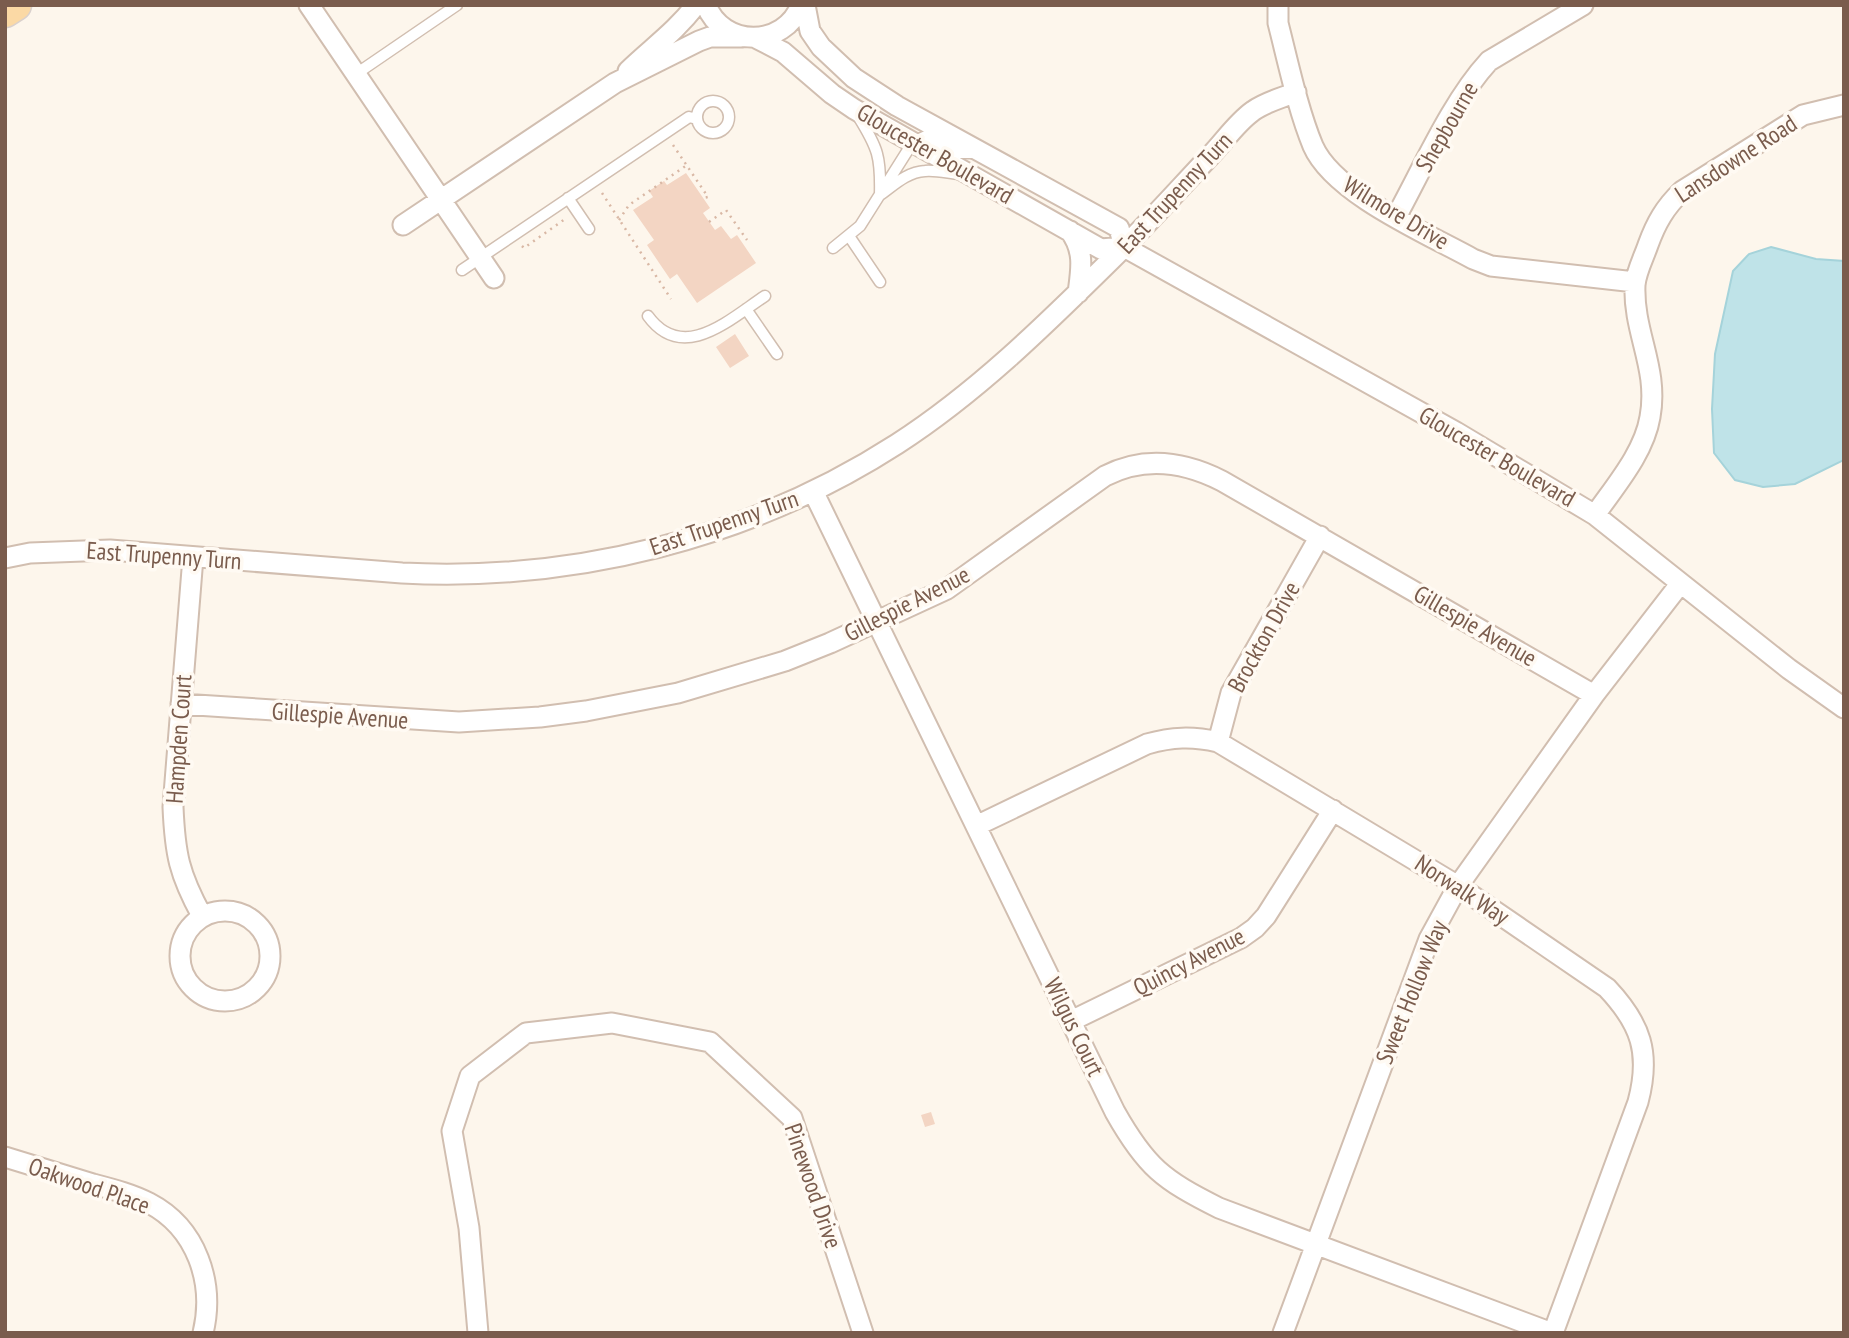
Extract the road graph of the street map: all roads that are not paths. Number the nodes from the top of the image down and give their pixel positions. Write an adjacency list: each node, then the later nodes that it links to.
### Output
1 (16, 5): 9 (main road)
2 (309, 5): 11 (street)
3 (457, 5): 11 (lane)
4 (696, 5): 12 (street)
5 (706, 5): 10 (street, Gloucester Boulevard)
6 (803, 5): 10 (street); 18 (street, Gloucester Boulevard)
7 (1278, 5): 13 (street, Wilmore Drive)
8 (1583, 5): 23 (street, Shepbourne)
9 (5, 12)
10 (749, 38): 12 (street); 15 (street, Gloucester Boulevard)
11 (356, 74): 22 (street)
12 (615, 83): 22 (street)
13 (1296, 92): 23 (street, Wilmore Drive); 28 (street, East Trupenny Turn)
14 (1844, 105): 34 (street, Lansdowne Road)
15 (855, 109): 17 (street, Gloucester Boulevard); 20 (lane)
16 (697, 119): 21 (lane)
17 (913, 142): 18 (lane); 19 (street, Gloucester Boulevard); 20 (lane)
18 (983, 153): 28 (street, Gloucester Boulevard)
19 (970, 175): 20 (lane); 26 (street, Gloucester Boulevard)
20 (880, 195): 27 (lane)
21 (568, 198): 25 (lane); 30 (lane)
22 (441, 200): 24 (street); 30 (street)
23 (1396, 217): 34 (street, Wilmore Drive)
24 (403, 225)
25 (589, 229)
26 (1070, 230): 28 (street, Gloucester Boulevard); 35 (street)
27 (849, 236): 29 (lane); 33 (lane)
28 (1124, 247): 35 (street, East Trupenny Turn); 41 (street, Gloucester Boulevard)
29 (833, 248)
30 (480, 258): 31 (lane); 32 (street)
31 (461, 270)
32 (494, 278)
33 (880, 282)
34 (1635, 282): 41 (street, Lansdowne Road)
35 (1077, 293): 40 (street, East Trupenny Turn)
36 (765, 296): 37 (lane)
37 (746, 309): 38 (lane); 39 (lane)
38 (649, 316)
39 (777, 354)
40 (813, 491): 43 (street, East Trupenny Turn); 46 (street, Wilgus Court)
41 (1595, 515): 45 (street, Gloucester Boulevard)
42 (1320, 536): 46 (street, Gillespie Avenue); 47 (street, Gillespie Avenue); 50 (street, Brockton Drive)
43 (193, 557): 44 (street, East Trupenny Turn); 48 (street, Hampden Court)
44 (5, 558)
45 (1680, 584): 47 (street, Sweet Hollow Way); 49 (street, Gloucester Boulevard)
46 (877, 622): 48 (street, Gillespie Avenue); 52 (street, Wilgus Court)
47 (1594, 695): 53 (street, Sweet Hollow Way)
48 (181, 704): 54 (street, Hampden Court)
49 (1844, 708)
50 (1217, 742): 51 (street, Norwalk Way); 52 (street, Norwalk Way)
51 (1333, 810): 53 (street, Norwalk Way); 55 (street, Quincy Avenue)
52 (976, 826): 55 (street, Wilgus Court)
53 (1458, 886): 57 (street, Sweet Hollow Way); 62 (street, Norwalk Way)
54 (202, 916): 54 (street)
55 (1071, 1021): 57 (street, Wilgus Court)
56 (5, 1157): 58 (street, Oakwood Place)
57 (1316, 1246): 61 (street, Sweet Hollow Way); 62 (street, Wilgus Court)
58 (203, 1333)
59 (478, 1333): 60 (street, Pinewood Drive)
60 (863, 1333)
61 (1283, 1333)
62 (1553, 1333)

